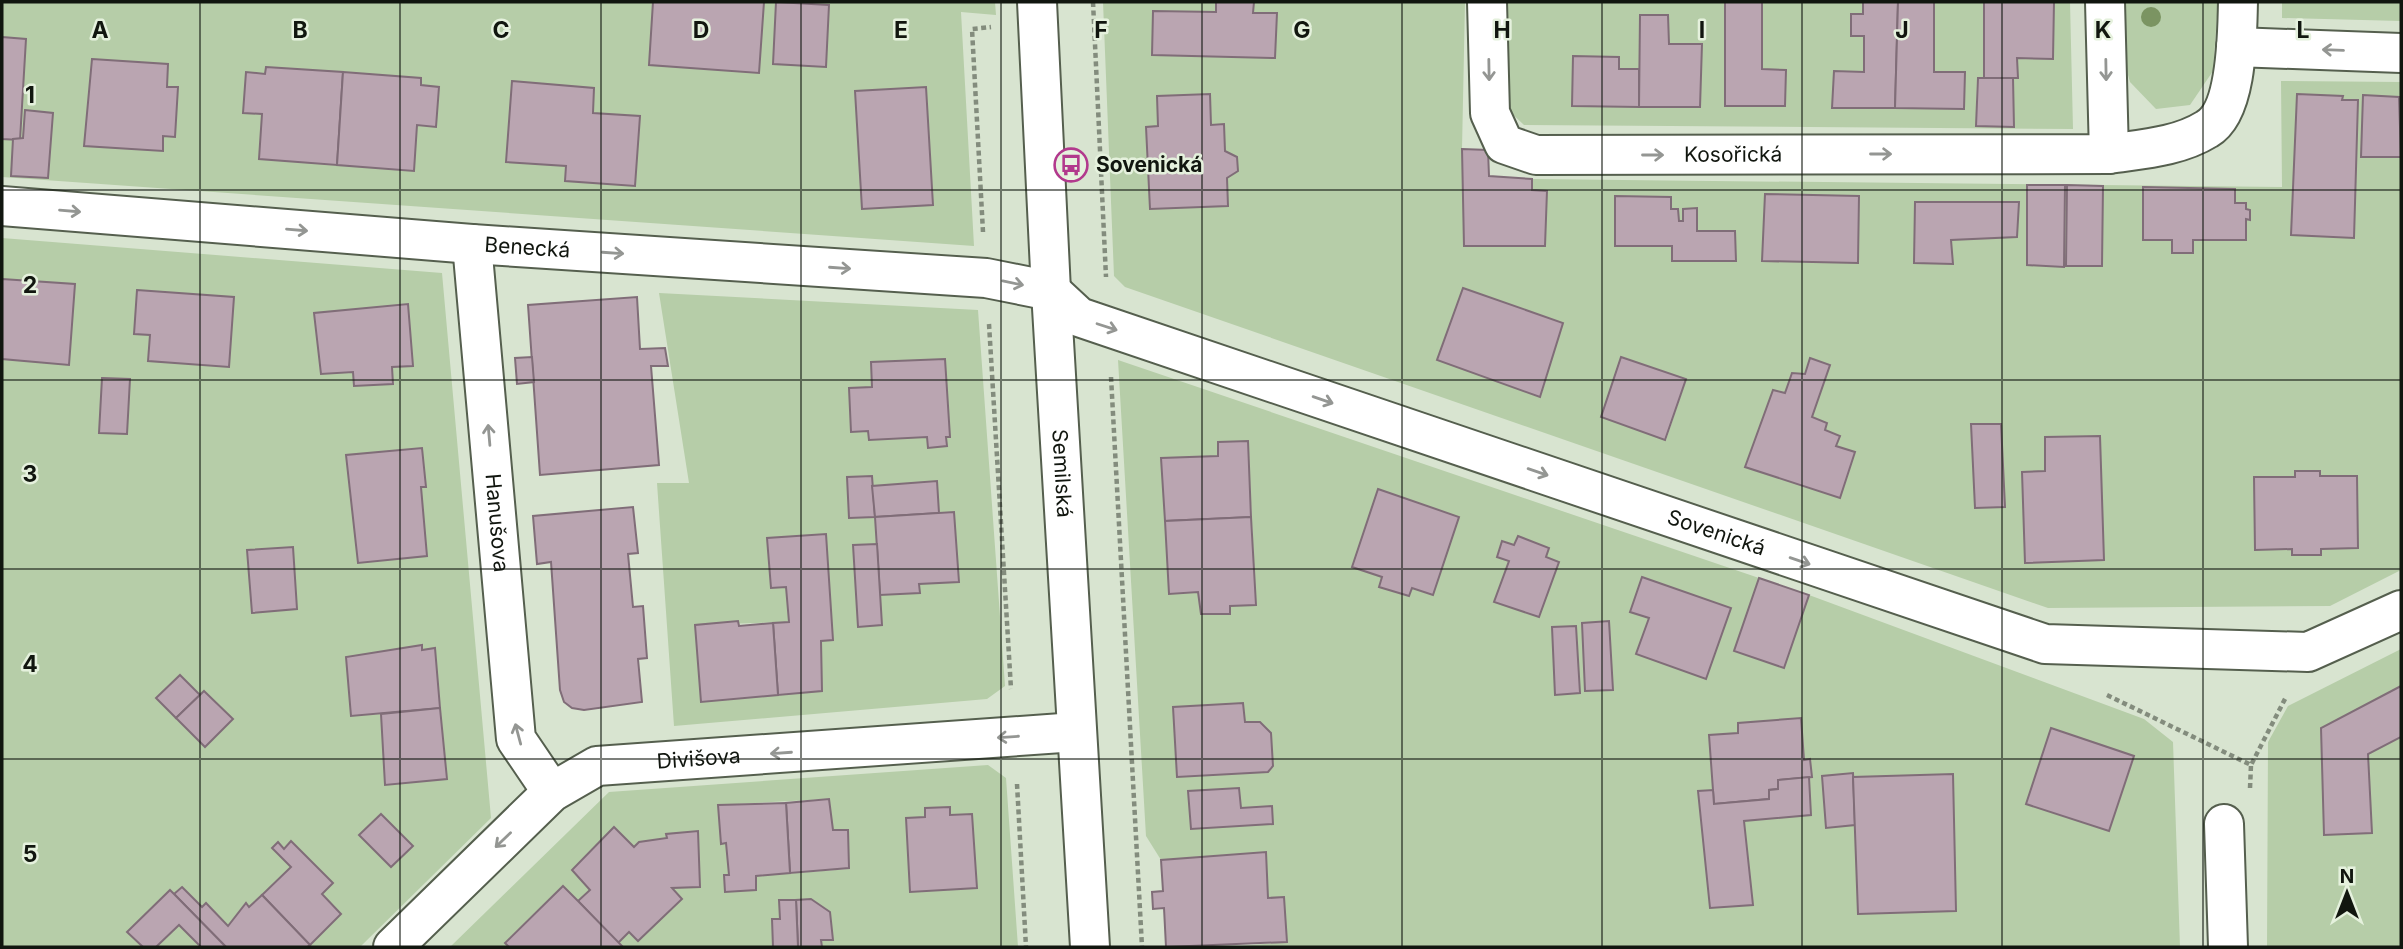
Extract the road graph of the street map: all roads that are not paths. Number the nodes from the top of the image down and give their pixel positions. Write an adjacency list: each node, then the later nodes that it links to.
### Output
1 (1037, 2): 10 (street, Semilská)
2 (1487, 2): 7 (street, Kosořická, one-way to 7)
3 (2105, 2): 7 (street, one-way to 7)
4 (2238, 2): 5 (street, Kosořická)
5 (2236, 47): 6 (street, one-way to 5); 7 (street, Kosořická)
6 (2401, 53)
7 (2109, 154)
8 (2, 206): 9 (street, Benecká, one-way to 9)
9 (472, 244): 10 (street, Benecká, one-way to 10); 13 (street, Hanušova, one-way to 9)
10 (1051, 291): 11 (street, Sovenická, one-way to 11); 12 (street, Semilská)
11 (2401, 610)
12 (1076, 732): 13 (street, Divišova, one-way to 13); 16 (street, Semilská)
13 (552, 792): 15 (street, Divišova, one-way to 15)
14 (2224, 824): 17 (street)
15 (393, 947)
16 (1090, 947)
17 (2228, 947)

